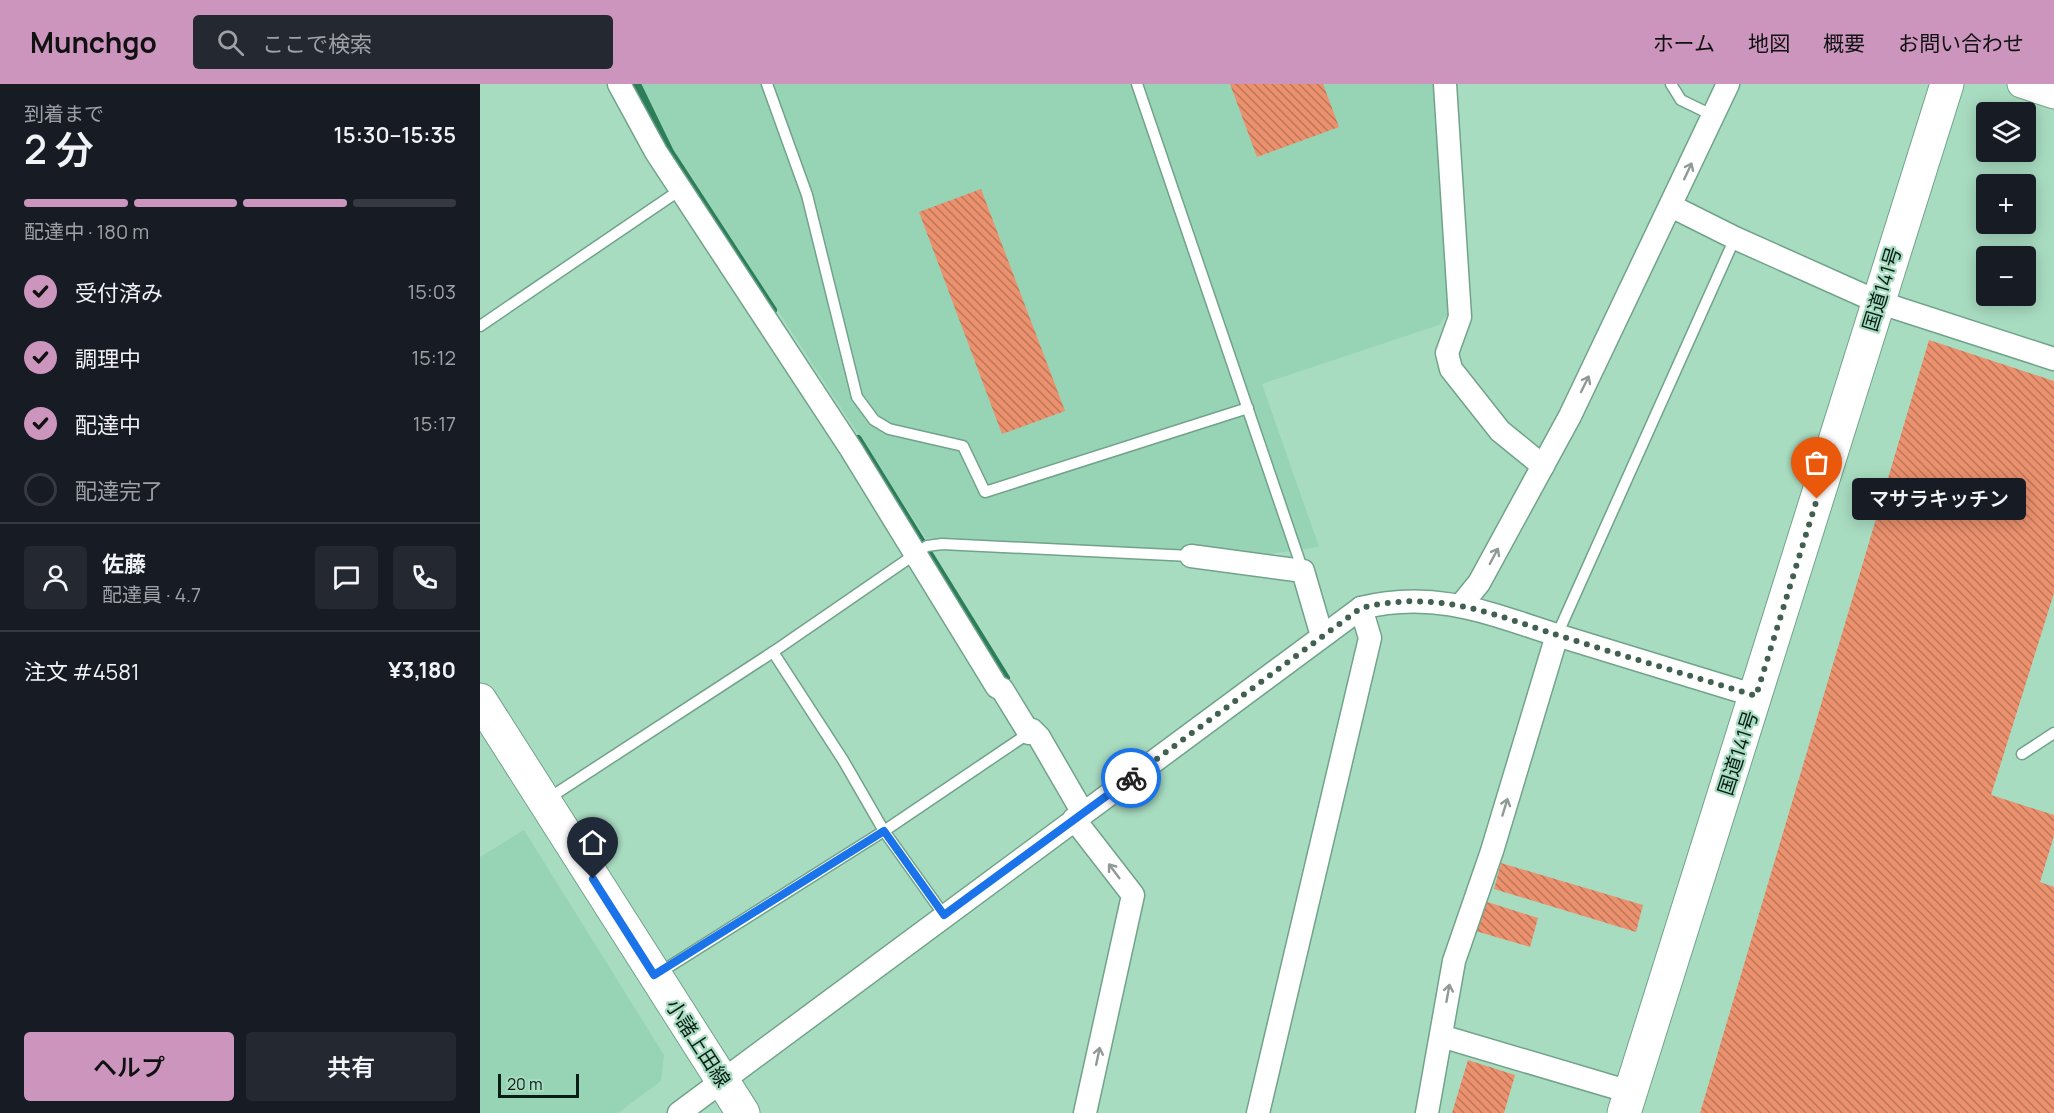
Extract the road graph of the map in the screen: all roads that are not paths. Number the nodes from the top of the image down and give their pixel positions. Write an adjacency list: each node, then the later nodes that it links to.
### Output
1 (619, 84): 11 (street)
2 (768, 84): 17 (lane)
3 (1137, 84): 17 (lane)
4 (1445, 84): 18 (street)
5 (1671, 84): 10 (lane)
6 (1728, 84): 10 (street)
7 (1947, 84): 14 (main road, 国道141号)
8 (2021, 84): 9 (street)
9 (2054, 95)
10 (1714, 116): 12 (street, one-way to 10)
11 (680, 190): 15 (lane); 19 (street)
12 (1671, 206): 13 (street); 18 (street, one-way to 12)
13 (1735, 238): 14 (street); 24 (lane)
14 (1878, 302): 16 (street); 27 (main road, 国道141号)
15 (480, 326)
16 (2054, 359)
17 (1248, 408): 21 (lane)
18 (1543, 466): 22 (street, one-way to 18)
19 (922, 549): 20 (lane); 26 (lane); 29 (street)
20 (1191, 556): 21 (street)
21 (1303, 571): 25 (street)
22 (1461, 605): 23 (street); 24 (street)
23 (1361, 608): 25 (street); 43 (street)
24 (1557, 635): 27 (street); 37 (street, one-way to 24)
25 (1322, 636): 33 (street)
26 (773, 652): 32 (lane); 34 (lane)
27 (1756, 696): 39 (main road, 国道141号)
28 (480, 700): 32 (main road, 小諸上田線)
29 (1029, 733): 33 (street); 34 (lane)
30 (2054, 733): 31 (lane)
31 (2022, 754)
32 (544, 802): 36 (main road, 小諸上田線)
33 (1079, 816): 35 (street); 42 (street, one-way to 33)
34 (884, 831): 35 (lane); 36 (lane)
35 (944, 915): 38 (street)
36 (654, 975): 38 (main road, 小諸上田線)
37 (1441, 1036): 39 (street); 44 (street)
38 (722, 1081): 40 (street); 41 (main road, 小諸上田線)
39 (1627, 1103)
40 (679, 1113)
41 (743, 1113)
42 (1085, 1113)
43 (1258, 1113)
44 (1427, 1113)

